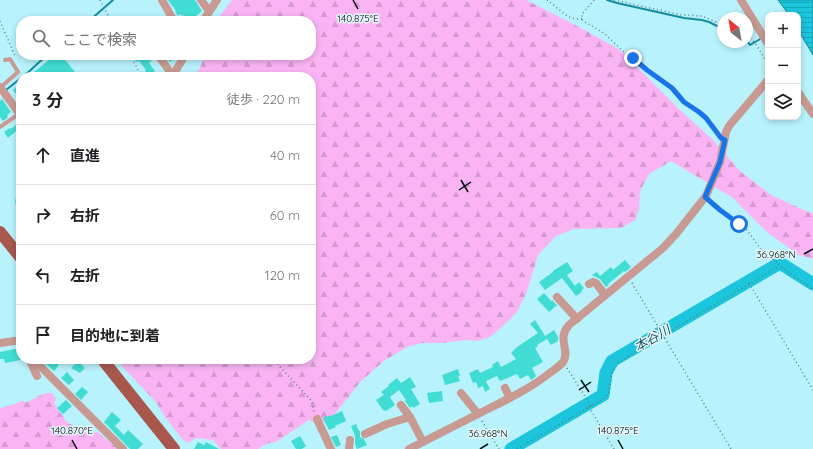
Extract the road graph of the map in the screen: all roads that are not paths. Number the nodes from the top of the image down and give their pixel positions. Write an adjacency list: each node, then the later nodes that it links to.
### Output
1 (162, 0): 6 (street)
2 (201, 0): 5 (street)
3 (217, 0): 5 (street)
4 (741, 0): 8 (street)
5 (209, 11): 7 (street)
6 (171, 16)
7 (206, 16)
8 (765, 39)
9 (5, 60): 12 (lane)
10 (162, 60): 13 (street)
11 (182, 60): 14 (street)
12 (18, 72)
13 (170, 72)
14 (175, 72)
15 (16, 74): 17 (lane)
16 (765, 84): 26 (street)
17 (0, 87): 19 (street)
18 (801, 96): 20 (street)
19 (16, 109)
20 (813, 114)
21 (16, 117): 22 (lane)
22 (0, 127)
23 (0, 232): 24 (main road)
24 (16, 252)
25 (589, 284): 26 (street)
26 (605, 295): 28 (street)
27 (557, 297): 28 (street)
28 (576, 319): 37 (street)
29 (16, 341): 30 (street)
30 (0, 343)
31 (31, 364): 34 (street)
32 (38, 364): 45 (street)
33 (106, 364): 46 (main road)
34 (37, 376)
35 (505, 388): 37 (street)
36 (460, 393): 39 (street)
37 (510, 398): 39 (street)
38 (400, 405): 40 (street)
39 (478, 414): 44 (street)
40 (410, 417): 42 (street); 44 (street)
41 (317, 419): 47 (street)
42 (364, 434)
43 (350, 440): 48 (street)
44 (423, 442): 49 (street)
45 (123, 449)
46 (174, 449)
47 (331, 449)
48 (349, 449)
49 (409, 449)

